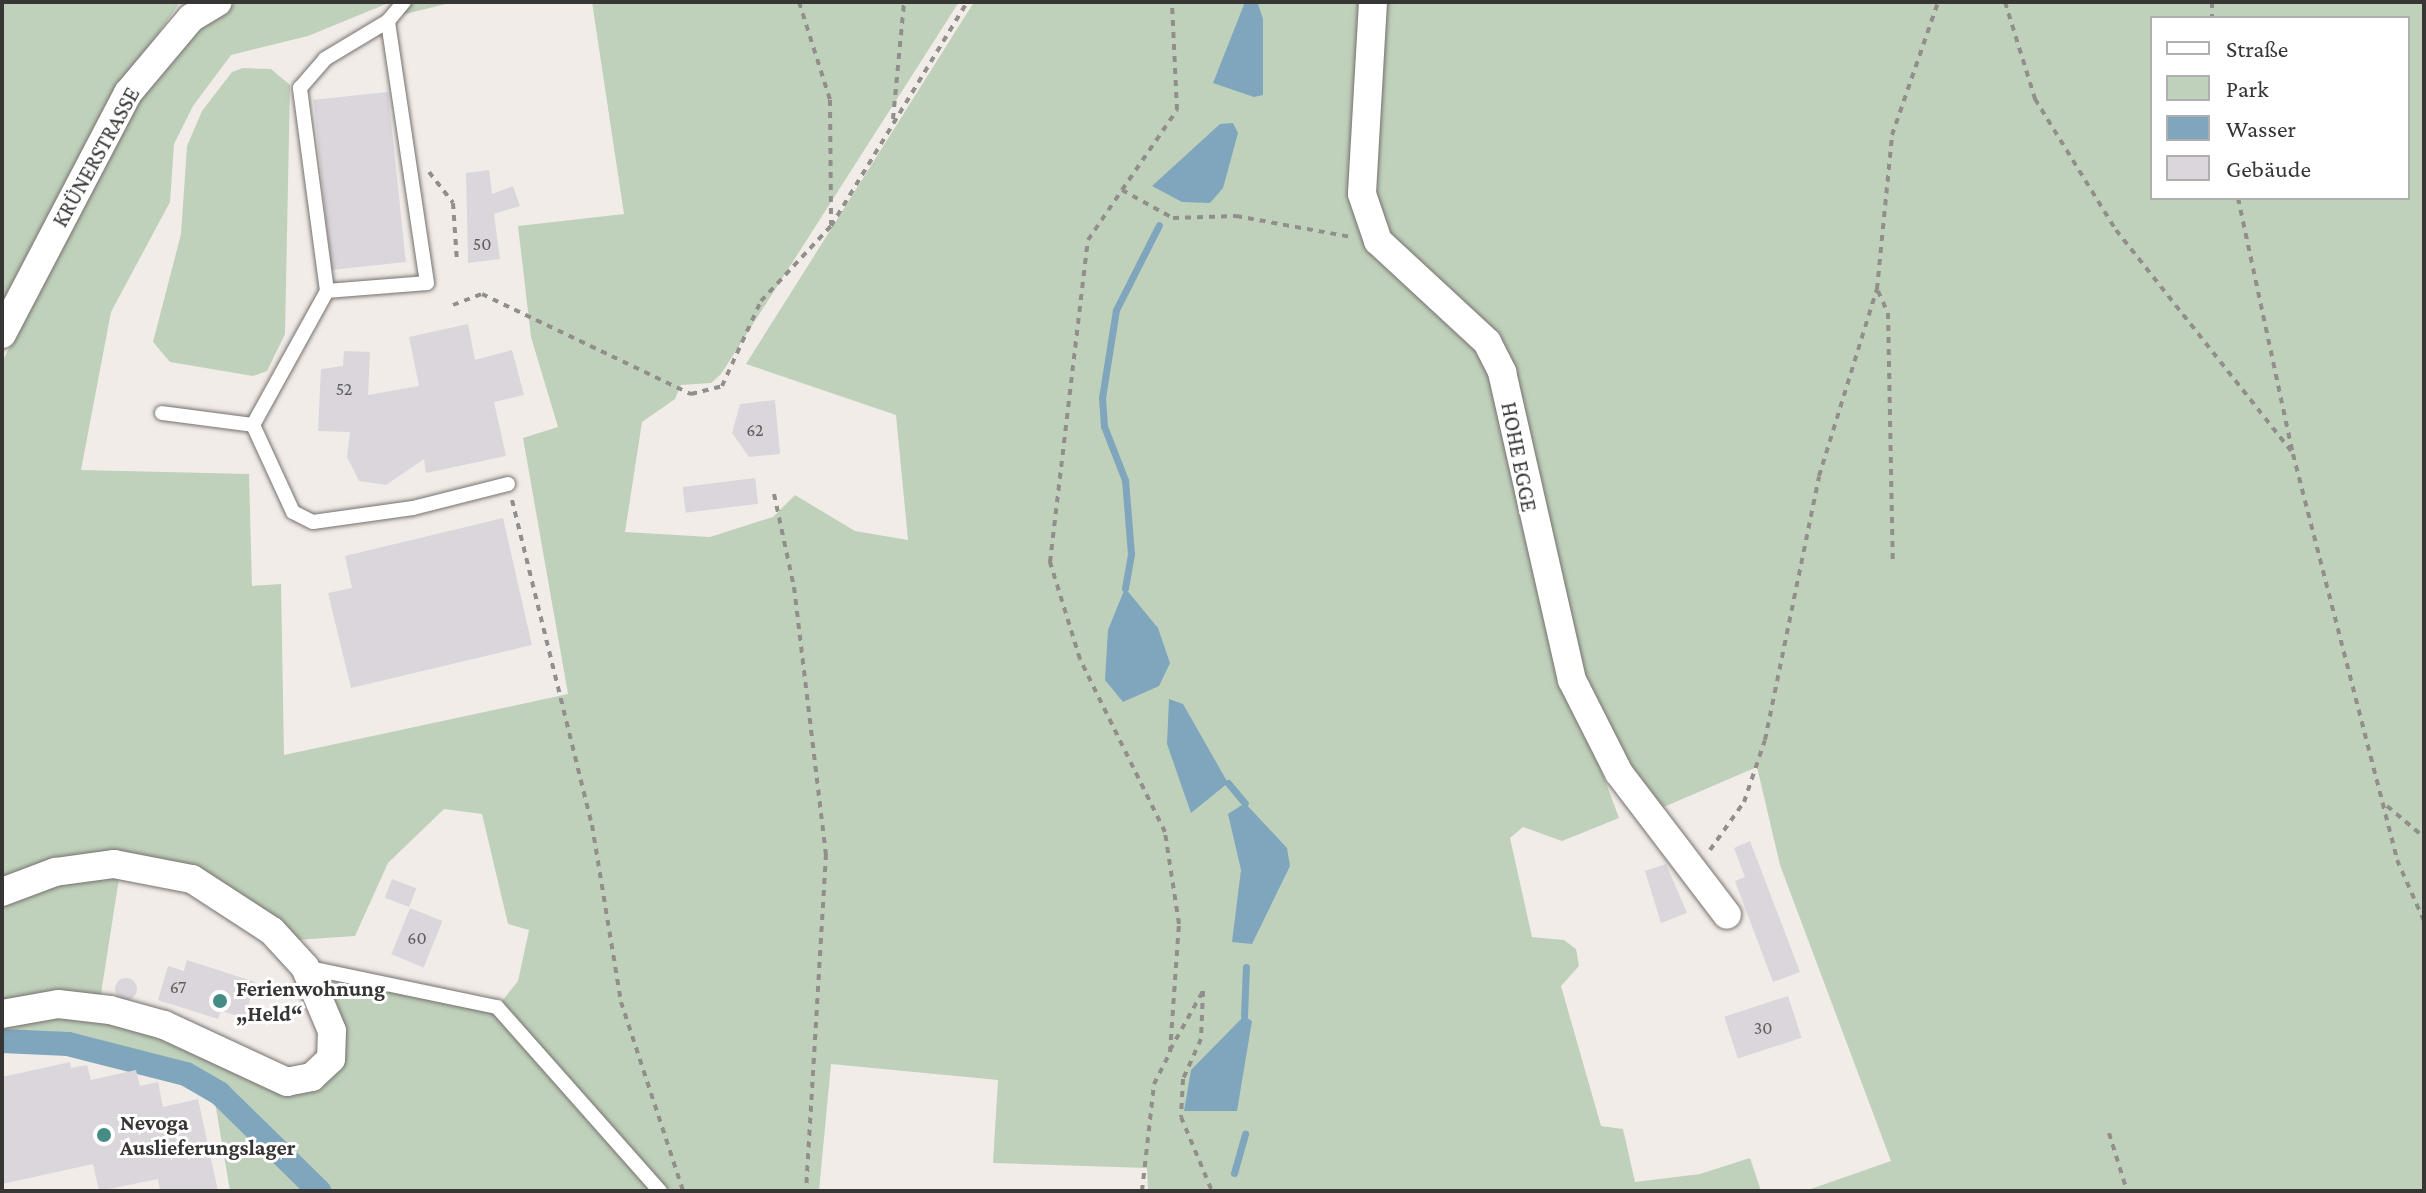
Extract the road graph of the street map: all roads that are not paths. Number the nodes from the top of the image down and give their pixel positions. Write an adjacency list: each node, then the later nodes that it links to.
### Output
1 (218, 2): 6 (street, KRÜNERSTRASSE)
2 (404, 2): 4 (lane)
3 (1373, 2): 11 (street, HOHE EGGE)
4 (388, 21): 5 (lane); 5 (lane)
5 (327, 291): 8 (lane)
6 (2, 334)
7 (162, 413): 8 (lane)
8 (253, 425): 9 (lane)
9 (508, 484)
10 (2, 892): 12 (street)
11 (1727, 915)
12 (305, 967): 13 (street); 14 (lane)
13 (2, 1014)
14 (660, 1191)

